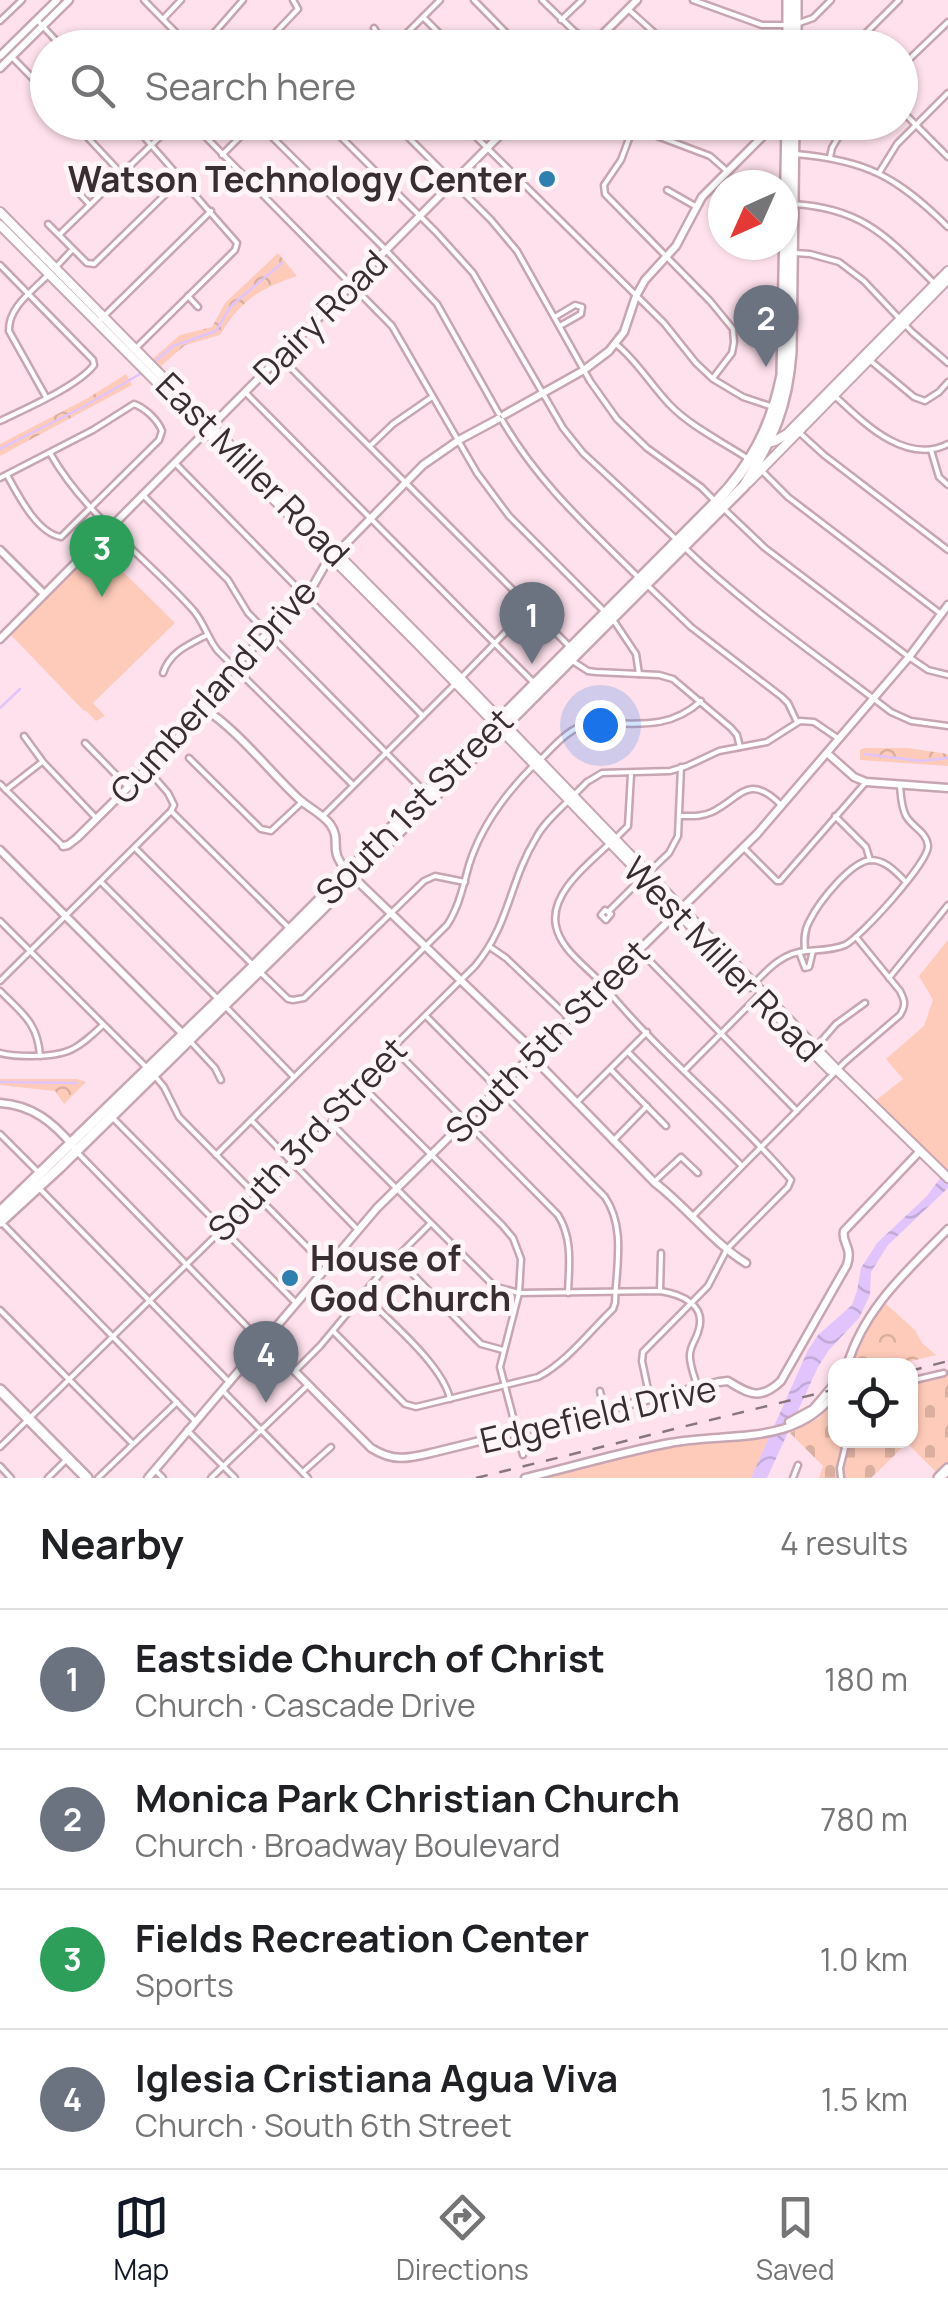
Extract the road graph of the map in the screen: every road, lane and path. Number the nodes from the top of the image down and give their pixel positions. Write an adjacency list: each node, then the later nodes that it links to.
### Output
1 (22, 0): 22 (street)
2 (57, 0): 24 (street)
3 (69, 0): 24 (street)
4 (144, 0): 20 (street)
5 (181, 0): 20 (street)
6 (242, 0): 29 (street)
7 (293, 0): 30 (street)
8 (440, 0): 19 (street)
9 (474, 0): 33 (street)
10 (542, 0): 21 (street)
11 (582, 0): 21 (street)
12 (637, 0): 18 (street)
13 (693, 0): 25 (street)
14 (788, 0): 25 (main road)
15 (796, 0): 25 (main road)
16 (831, 0): 25 (street)
17 (900, 0): 39 (street)
18 (628, 9): 35 (street); 36 (street)
19 (423, 17): 31 (street); 32 (street)
20 (163, 19): 28 (street)
21 (562, 20): 34 (street)
22 (0, 21)
23 (948, 22): 41 (street)
24 (40, 23): 26 (street); 27 (street)
25 (792, 24): 37 (main road); 38 (main road)
26 (31, 30)
27 (47, 30)
28 (174, 30)
29 (216, 30)
30 (278, 30)
31 (409, 30)
32 (436, 30)
33 (503, 30)
34 (573, 30)
35 (609, 30)
36 (651, 30)
37 (791, 30)
38 (793, 30)
39 (870, 30)
40 (30, 31): 42 (street)
41 (918, 51)
42 (4, 52): 43 (street); 44 (street)
43 (0, 68)
44 (30, 77)
45 (948, 93): 46 (street)
46 (918, 123)
47 (918, 127): 69 (street)
48 (90, 140): 74 (street)
49 (147, 140): 64 (street)
50 (158, 140): 64 (street)
51 (208, 140): 67 (street)
52 (237, 140): 67 (street)
53 (274, 140): 91 (street)
54 (344, 140): 85 (street)
55 (411, 140): 76 (street)
56 (478, 140): 65 (street)
57 (496, 140): 65 (street, Dairy Road)
58 (630, 140): 93 (street)
59 (667, 140): 70 (street)
60 (758, 140): 71 (street, Cumberland Drive)
61 (790, 140): 66 (main road)
62 (837, 140): 68 (street)
63 (901, 140): 73 (street)
64 (152, 146): 74 (street); 75 (street)
65 (487, 149): 76 (street, Dairy Road); 103 (street)
66 (790, 154): 68 (street); 72 (main road)
67 (222, 155): 99 (street)
68 (830, 157): 73 (street)
69 (948, 157)
70 (726, 170)
71 (728, 170)
72 (790, 170)
73 (879, 173): 88 (street)
74 (122, 174): 81 (street)
75 (182, 178): 83 (street); 90 (street)
76 (453, 183): 85 (street, Dairy Road); 105 (street)
77 (667, 190): 82 (street)
78 (78, 192): 81 (street)
79 (708, 192): 82 (street, Cumberland Drive)
80 (798, 204): 100 (street)
81 (90, 205): 89 (street)
82 (696, 206): 93 (street, Cumberland Drive)
83 (211, 211): 102 (street); 106 (street)
84 (0, 212): 96 (main road, East Miller Road)
85 (420, 216): 91 (street, Dairy Road); 119 (street)
86 (48, 224): 89 (street)
87 (0, 226): 96 (main road, East Miller Road)
88 (948, 227)
89 (59, 235): 90 (street)
90 (73, 249): 96 (street)
91 (386, 250): 99 (street, Dairy Road); 123 (street)
92 (798, 253): 107 (street)
93 (666, 258): 103 (street, Cumberland Drive); 115 (street)
94 (788, 260): 122 (main road)
95 (0, 266): 101 (street)
96 (52, 271): 101 (street); 106 (main road, East Miller Road)
97 (948, 272): 100 (main road, South 1st Street)
98 (948, 280): 100 (main road, South 1st Street)
99 (352, 285): 111 (street, Dairy Road); 120 (street)
100 (934, 288): 107 (main road, South 1st Street); 107 (main road, South 1st Street)
101 (29, 294): 121 (street); 121 (street)
102 (188, 296): 104 (street); 110 (street)
103 (636, 296): 109 (street, Cumberland Drive); 115 (street)
104 (198, 307)
105 (555, 317): 108 (street); 108 (street)
106 (100, 320): 110 (main road, East Miller Road)
107 (902, 322): 112 (main road, South 1st Street); 113 (street)
108 (560, 326): 114 (street)
109 (616, 344): 114 (street, Cumberland Drive); 136 (street)
110 (132, 352): 127 (main road, East Miller Road)
111 (280, 357): 117 (street, Dairy Road); 132 (street)
112 (867, 357): 116 (street); 118 (main road, South 1st Street)
113 (948, 363)
114 (584, 370): 119 (street, Cumberland Drive); 142 (street)
115 (713, 378): 122 (street)
116 (948, 382)
117 (245, 392): 127 (street, Dairy Road); 144 (street)
118 (832, 392): 126 (main road, South 1st Street); 133 (street)
119 (542, 393): 123 (street, Cumberland Drive); 146 (street)
120 (433, 396): 129 (street); 132 (street)
121 (46, 397): 124 (street)
122 (779, 408): 125 (main road); 130 (main road)
123 (501, 417): 129 (street, Cumberland Drive); 150 (street)
124 (0, 421)
125 (776, 428): 128 (main road); 130 (main road)
126 (797, 429): 128 (main road, South 1st Street); 136 (main road, South 1st Street); 148 (street)
127 (208, 430): 135 (street, Dairy Road); 149 (main road, East Miller Road)
128 (785, 436): 130 (main road, South 1st Street)
129 (459, 440): 139 (street, Cumberland Drive); 156 (street)
130 (765, 443): 136 (main road)
131 (948, 444): 133 (street)
132 (370, 446): 139 (street)
133 (931, 450): 140 (street)
134 (50, 453): 137 (street); 143 (street); 143 (street)
135 (174, 463): 141 (street, Dairy Road); 152 (street)
136 (756, 466): 142 (main road, South 1st Street); 142 (main road, South 1st Street); 155 (street)
137 (8, 475): 138 (street); 143 (street)
138 (0, 478)
139 (406, 482): 144 (street, Cumberland Drive); 154 (street)
140 (948, 485)
141 (144, 494): 145 (street, Dairy Road); 157 (street)
142 (719, 505): 146 (main road, South 1st Street); 162 (street)
143 (92, 507): 145 (street)
144 (370, 518): 149 (street, Cumberland Drive); 160 (street)
145 (111, 528): 151 (street, Dairy Road); 158 (street)
146 (681, 544): 150 (main road, South 1st Street); 169 (street)
147 (0, 550): 151 (street)
148 (948, 550)
149 (334, 555): 152 (street, Cumberland Drive); 167 (main road, East Miller Road)
150 (643, 582): 156 (main road, South 1st Street); 173 (street)
151 (44, 594): 159 (street, Dairy Road)
152 (304, 596): 157 (street, Cumberland Drive); 172 (street)
153 (948, 605): 155 (street, South 5th Street)
154 (530, 607): 160 (street); 161 (street)
155 (941, 614): 162 (street, South 5th Street)
156 (609, 615): 161 (main road, South 1st Street); 165 (street)
157 (268, 632): 163 (street, Cumberland Drive); 180 (street)
158 (207, 635): 163 (street); 164 (street)
159 (0, 639)
160 (494, 643): 167 (street); 168 (street)
161 (572, 653): 165 (street); 168 (main road, South 1st Street)
162 (909, 657): 166 (street); 169 (street, South 5th Street)
163 (234, 666): 171 (street, Cumberland Drive); 190 (street)
164 (163, 673)
165 (639, 674): 170 (street)
166 (948, 675)
167 (458, 681): 172 (street); 174 (main road, East Miller Road)
168 (538, 686): 174 (main road, South 1st Street)
169 (874, 698): 175 (street); 177 (street, South 5th Street)
170 (701, 701): 179 (street); 184 (street)
171 (203, 708): 186 (street, Cumberland Drive); 197 (street)
172 (423, 716): 180 (street)
173 (797, 722): 177 (street); 179 (street, South 3rd Street)
174 (500, 724): 184 (main road, West Miller Road); 195 (main road, South 1st Street)
175 (948, 726)
176 (24, 736): 183 (street)
177 (839, 739): 181 (street, South 5th Street)
178 (85, 743): 192 (street)
179 (740, 747): 185 (street, South 3rd Street)
180 (386, 752): 190 (street); 195 (street)
181 (827, 753): 188 (street); 198 (street, South 5th Street)
182 (189, 758): 197 (street)
183 (43, 762): 194 (street); 203 (street)
184 (537, 762): 196 (main road, West Miller Road); 213 (street)
185 (682, 768): 187 (street, South 3rd Street); 201 (street)
186 (147, 769): 192 (street, Cumberland Drive); 199 (street)
187 (632, 772): 196 (street, South 3rd Street); 204 (street)
188 (866, 782): 191 (street); 202 (street)
189 (0, 784): 194 (street)
190 (353, 785): 200 (street)
191 (900, 786): 193 (street); 214 (street)
192 (128, 787): 203 (street, Cumberland Drive)
193 (948, 788)
194 (6, 790): 205 (street)
195 (429, 796): 210 (main road, South 1st Street)
196 (572, 798): 204 (main road, West Miller Road); 224 (street, South 3rd Street)
197 (302, 802): 200 (street)
198 (781, 805): 201 (street); 207 (street, South 5th Street)
199 (172, 811): 206 (street); 221 (street)
200 (322, 816): 210 (street)
201 (680, 816): 211 (street)
202 (834, 816): 207 (street); 209 (street)
203 (96, 818): 205 (street, Cumberland Drive)
204 (613, 840): 211 (main road, West Miller Road); 233 (street)
205 (62, 846)
206 (135, 848): 212 (street); 229 (street)
207 (744, 848): 216 (street, South 5th Street)
208 (0, 850): 219 (street)
209 (870, 860): 214 (street); 226 (street)
210 (350, 875): 218 (street); 221 (main road, South 1st Street)
211 (646, 875): 216 (main road, West Miller Road); 217 (street)
212 (100, 882): 219 (street); 237 (street)
213 (465, 882): 218 (street); 223 (street)
214 (906, 882): 222 (street)
215 (948, 905): 230 (street)
216 (680, 910): 225 (street, South 5th Street); 234 (main road, West Miller Road)
217 (609, 911)
218 (391, 914): 223 (street); 229 (street)
219 (66, 917): 228 (street); 244 (street)
220 (0, 921): 228 (street)
221 (293, 932): 229 (main road, South 1st Street)
222 (856, 937): 227 (street); 230 (street)
223 (426, 947): 231 (street); 255 (street)
224 (490, 947): 231 (street, South 3rd Street); 240 (street)
225 (639, 950): 233 (street, South 5th Street); 243 (street)
226 (802, 951): 227 (street); 227 (street); 234 (street)
227 (813, 951)
228 (31, 952): 232 (street); 241 (street)
229 (256, 968): 237 (main road, South 1st Street)
230 (889, 978): 254 (street)
231 (461, 980): 239 (street, South 3rd Street); 249 (street)
232 (0, 982)
233 (604, 986): 240 (street, South 5th Street); 242 (street)
234 (752, 986): 236 (main road, West Miller Road)
235 (0, 991): 250 (street)
236 (760, 995): 243 (street); 246 (main road, West Miller Road); 254 (main road, West Miller Road)
237 (222, 1002): 244 (main road, South 1st Street); 255 (street)
238 (865, 1002): 246 (street)
239 (425, 1016): 245 (street, South 3rd Street); 258 (street)
240 (570, 1019): 249 (street, South 5th Street)
241 (103, 1025): 250 (street); 253 (street)
242 (647, 1032): 247 (street); 252 (street)
243 (721, 1033): 252 (street); 262 (street)
244 (186, 1037): 253 (main road, South 1st Street); 256 (street)
245 (393, 1048): 257 (street, South 3rd Street); 265 (street)
246 (815, 1048): 254 (main road, West Miller Road)
247 (628, 1052): 251 (street); 276 (street)
248 (0, 1053): 250 (street)
249 (534, 1054): 258 (street, South 5th Street); 259 (street)
250 (40, 1056)
251 (611, 1070): 259 (street); 261 (street)
252 (684, 1070): 271 (street)
253 (151, 1072): 263 (main road, South 1st Street); 273 (street)
254 (836, 1072): 262 (street); 272 (main road, West Miller Road)
255 (294, 1077): 264 (street)
256 (221, 1080)
257 (358, 1082): 266 (street, South 3rd Street); 274 (street)
258 (498, 1089): 265 (street, South 5th Street); 295 (street)
259 (576, 1103): 269 (street)
260 (0, 1104): 270 (street)
261 (647, 1106): 267 (street); 269 (street)
262 (797, 1111): 271 (street)
263 (109, 1114): 270 (main road, South 1st Street); 287 (street)
264 (251, 1120): 273 (street); 275 (street)
265 (465, 1122): 274 (street, South 5th Street); 297 (street)
266 (331, 1123): 275 (street, South 3rd Street); 281 (street)
267 (666, 1126)
268 (0, 1134): 279 (street)
269 (613, 1141): 280 (street)
270 (74, 1148): 279 (main road, South 1st Street); 293 (street, Edgefield Drive)
271 (760, 1148): 276 (street); 289 (street)
272 (919, 1153): 278 (main road, West Miller Road); 316 (street, Edgefield Drive)
273 (216, 1154): 282 (street)
274 (431, 1155): 281 (street, South 5th Street); 299 (street)
275 (292, 1162): 282 (street, South 3rd Street); 288 (street)
276 (742, 1166): 284 (street)
277 (698, 1173): 280 (street)
278 (944, 1177)
279 (36, 1180): 283 (main road, South 1st Street); 300 (street)
280 (654, 1182): 284 (street)
281 (396, 1189): 285 (street); 288 (street, South 5th Street)
282 (257, 1196): 287 (street, South 3rd Street); 294 (street)
283 (2, 1214): 305 (street)
284 (693, 1216): 289 (street)
285 (430, 1224): 291 (street); 299 (street)
286 (948, 1228): 308 (street)
287 (222, 1229): 293 (street, South 3rd Street); 302 (street)
288 (358, 1230): 294 (street, South 5th Street)
289 (728, 1249): 292 (street); 301 (street)
290 (661, 1253): 296 (street)
291 (396, 1257): 298 (street); 307 (street)
292 (746, 1264)
293 (186, 1265): 300 (street, South 3rd Street); 306 (street, Edgefield Drive)
294 (327, 1267): 302 (street, South 5th Street)
295 (615, 1292): 296 (street); 297 (street); 315 (street)
296 (660, 1292): 301 (street)
297 (568, 1293): 299 (street)
298 (363, 1294): 304 (street); 321 (street)
299 (518, 1294): 307 (street)
300 (150, 1301): 305 (street, South 3rd Street); 313 (street)
301 (690, 1303): 316 (street); 322 (street)
302 (296, 1304): 306 (street, South 5th Street)
303 (0, 1310): 312 (street)
304 (333, 1331): 309 (street); 321 (street)
305 (114, 1337): 312 (street, South 3rd Street); 324 (street)
306 (264, 1342): 309 (street, Edgefield Drive); 313 (street, South 5th Street)
307 (503, 1350): 315 (street)
308 (849, 1358)
309 (295, 1371): 314 (street, Edgefield Drive)
310 (944, 1373): 311 (street)
311 (918, 1379)
312 (70, 1380): 327 (street, South 3rd Street); 332 (street)
313 (229, 1382): 318 (street, South 5th Street)
314 (308, 1385): 330 (street); 331 (street, Edgefield Drive)
315 (503, 1386): 321 (street); 331 (street)
316 (697, 1387): 322 (street, Edgefield Drive)
317 (0, 1390): 327 (main road)
318 (222, 1390): 328 (street, South 5th Street); 330 (street)
319 (600, 1392): 325 (street)
320 (828, 1393): 326 (street)
321 (450, 1399)
322 (650, 1399): 325 (street, Edgefield Drive)
323 (828, 1400): 326 (street)
324 (176, 1402): 328 (street); 332 (street)
325 (604, 1410): 331 (street, Edgefield Drive)
326 (803, 1418): 353 (street)
327 (30, 1420): 333 (street, South 3rd Street); 337 (main road)
328 (195, 1421): 329 (street, South 5th Street)
329 (187, 1430): 339 (street); 341 (street, South 5th Street)
330 (261, 1430): 339 (street); 343 (street)
331 (516, 1432): 336 (street)
332 (133, 1444): 347 (street)
333 (0, 1447)
334 (331, 1447): 343 (street)
335 (845, 1448): 355 (street)
336 (523, 1455)
337 (68, 1459): 345 (street); 346 (main road)
338 (0, 1466): 344 (street)
339 (223, 1466): 350 (street); 351 (street)
340 (798, 1466): 354 (street)
341 (154, 1470): 348 (street, South 5th Street); 349 (street)
342 (948, 1470): 356 (main road)
343 (303, 1472): 352 (street)
344 (12, 1478)
345 (48, 1478)
346 (87, 1478)
347 (98, 1478)
348 (148, 1478)
349 (163, 1478)
350 (211, 1478)
351 (235, 1478)
352 (308, 1478)
353 (525, 1478)
354 (793, 1478)
355 (841, 1478)
356 (939, 1478)

